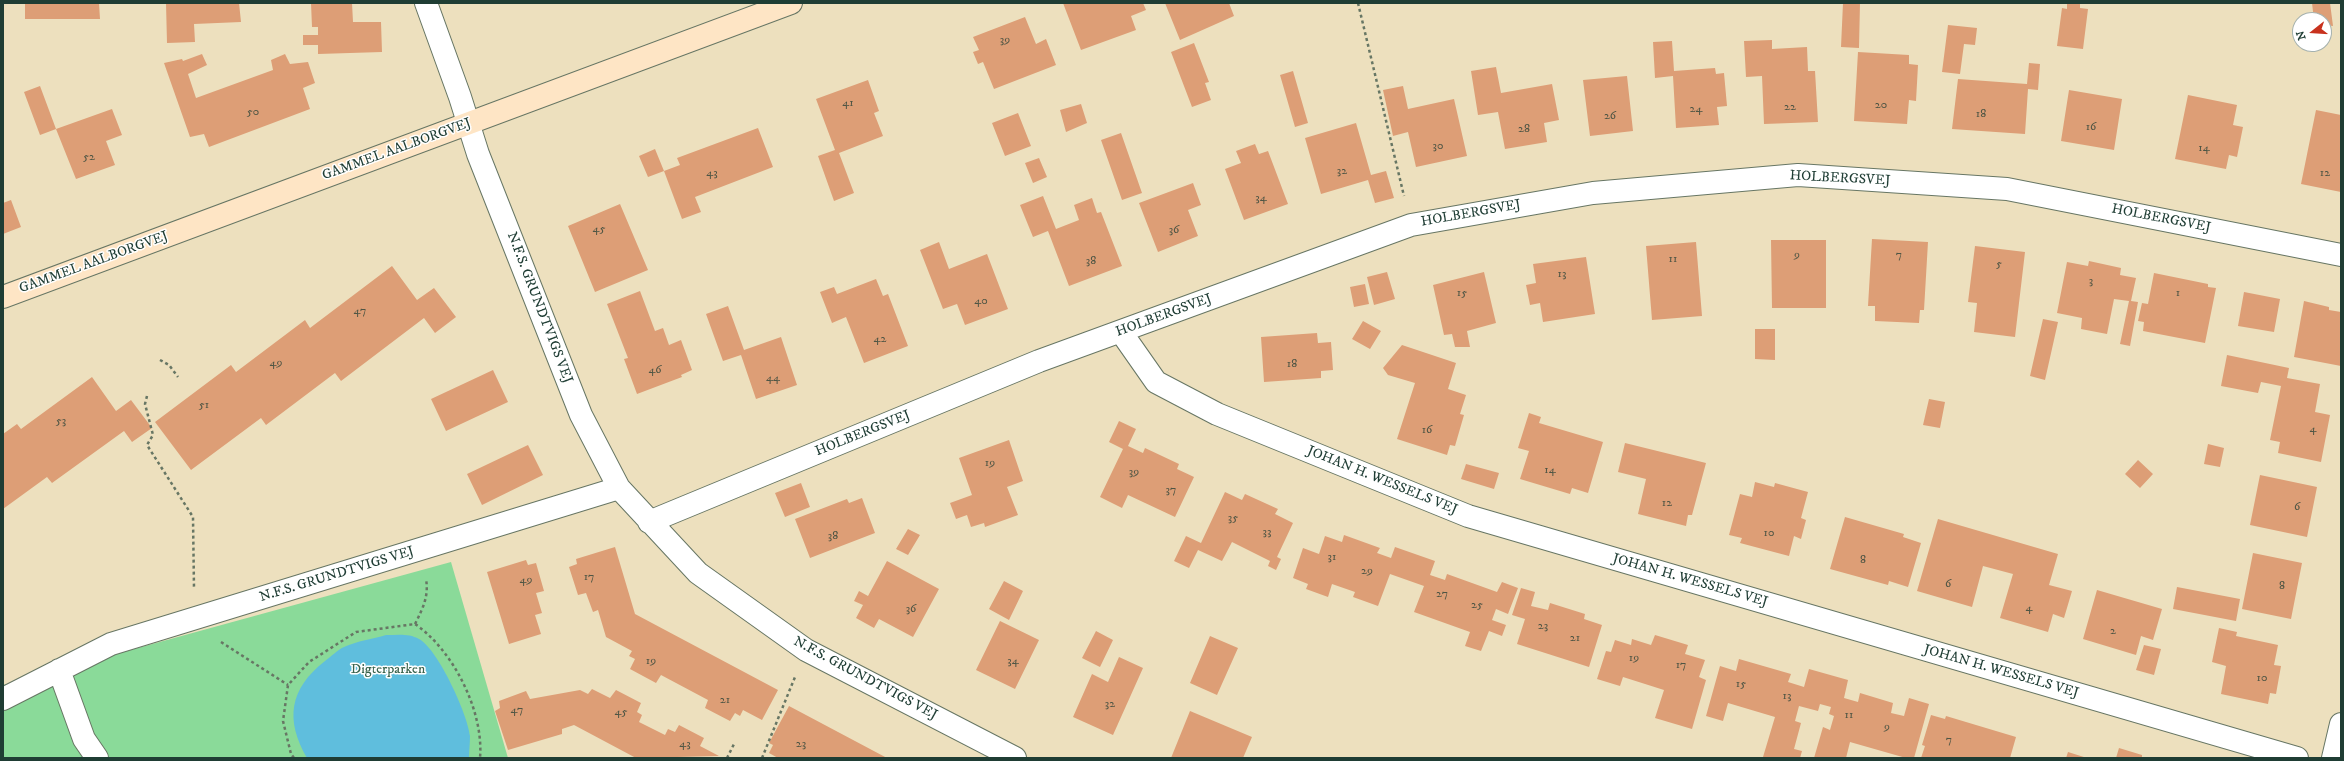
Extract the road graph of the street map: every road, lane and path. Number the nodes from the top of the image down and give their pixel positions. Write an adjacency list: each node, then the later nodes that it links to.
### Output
1 (426, 3): 4 (street, N.F.S. GRUNDTVIGS VEJ)
2 (791, 3): 4 (street, GAMMEL AALBORGVEJ)
3 (1358, 3): 5 (path)
4 (469, 124): 7 (street, GAMMEL AALBORGVEJ); 12 (street, N.F.S. GRUNDTVIGS VEJ)
5 (1411, 225): 6 (street, HOLBERGSVEJ); 8 (street, HOLBERGSVEJ)
6 (2341, 255)
7 (3, 297)
8 (1121, 332): 13 (street, HOLBERGSVEJ); 29 (street, JOHAN H. WESSELS VEJ)
9 (160, 360): 10 (path)
10 (178, 377)
11 (147, 396): 15 (path)
12 (619, 488): 13 (street, N.F.S. GRUNDTVIGS VEJ); 14 (street, N.F.S. GRUNDTVIGS VEJ)
13 (649, 522): 17 (street, N.F.S. GRUNDTVIGS VEJ)
14 (423, 548): 15 (street, N.F.S. GRUNDTVIGS VEJ); 16 (path)
15 (197, 618): 18 (street, N.F.S. GRUNDTVIGS VEJ); 19 (path)
16 (415, 624): 19 (path); 25 (path)
17 (806, 650): 27 (path); 28 (street, N.F.S. GRUNDTVIGS VEJ)
18 (59, 670): 20 (street, N.F.S. GRUNDTVIGS VEJ); 23 (street)
19 (288, 685): 24 (path)
20 (3, 699)
21 (2341, 724): 30 (street)
22 (734, 744): 26 (path)
23 (97, 758)
24 (294, 758)
25 (480, 758)
26 (727, 758)
27 (762, 758)
28 (1015, 758)
29 (2297, 758)
30 (2334, 758)

